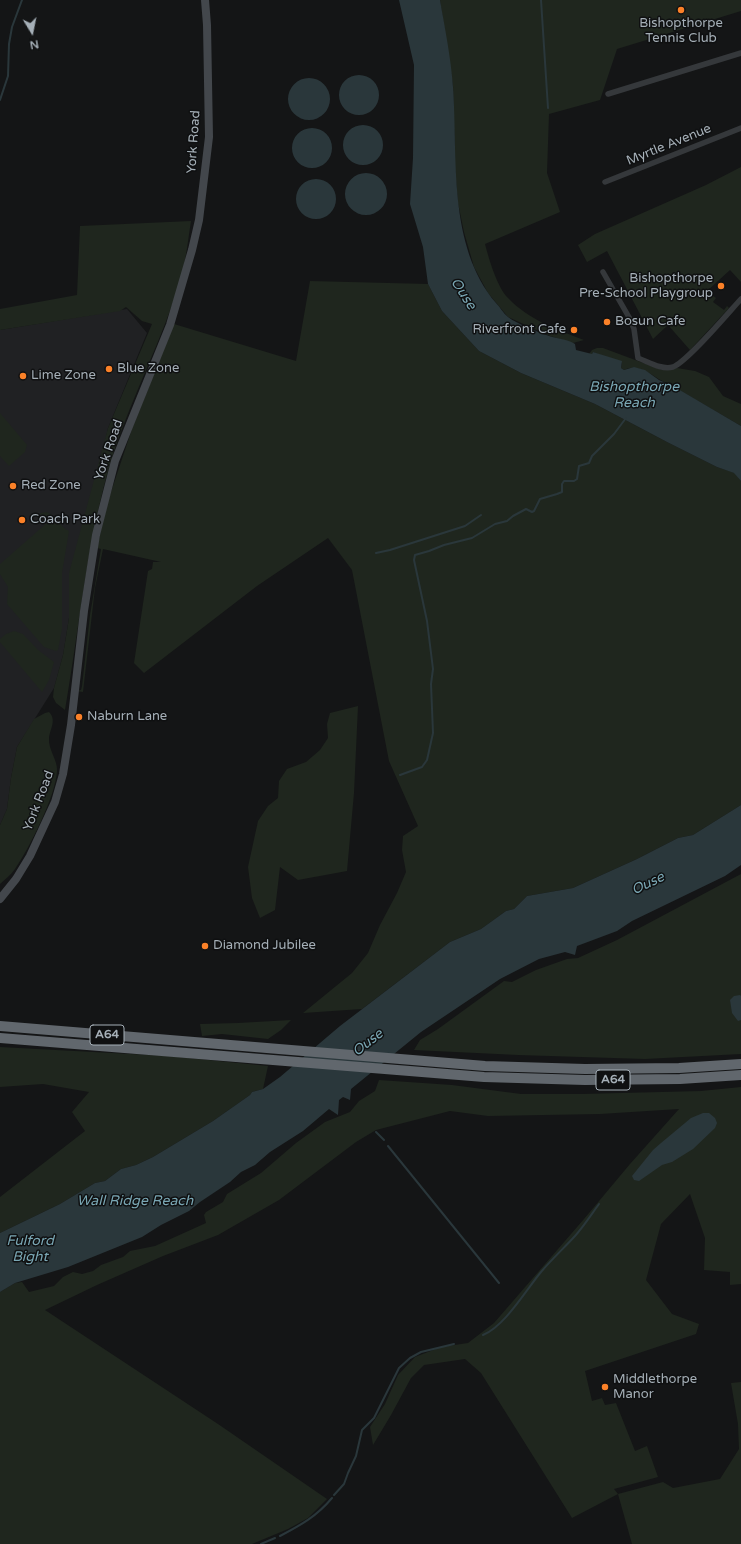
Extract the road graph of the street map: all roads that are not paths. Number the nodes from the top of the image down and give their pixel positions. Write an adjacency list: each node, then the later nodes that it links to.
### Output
1 (205, 0): 8 (main road, York Road)
2 (741, 53): 3 (street)
3 (608, 94)
4 (741, 128): 5 (street, Myrtle Avenue)
5 (605, 182)
6 (602, 272): 7 (street)
7 (741, 299)
8 (0, 899)
9 (0, 1026): 11 (highway, A64)
10 (0, 1038): 12 (highway, A64)
11 (741, 1064)
12 (741, 1075)

